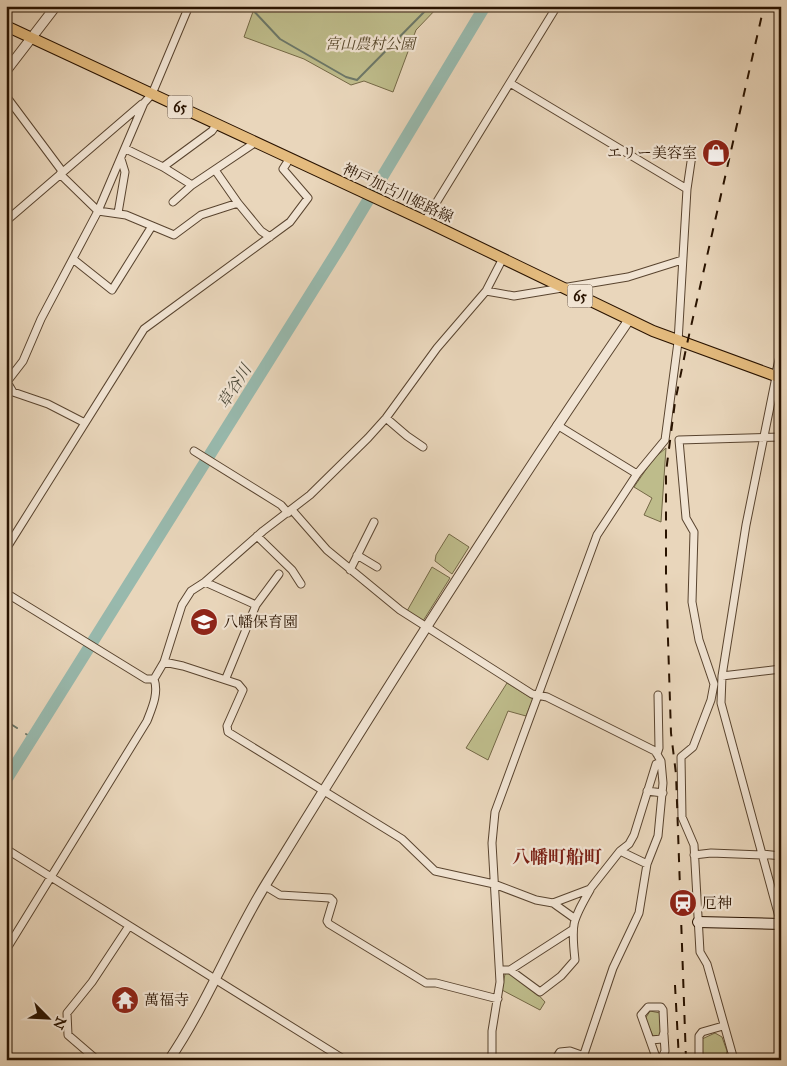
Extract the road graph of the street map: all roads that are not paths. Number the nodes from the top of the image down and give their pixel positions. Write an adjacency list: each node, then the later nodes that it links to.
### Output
1 (56, 6): 5 (street)
2 (189, 6): 8 (street)
3 (557, 6): 7 (street)
4 (6, 26): 5 (main road, 神戸加古川姫路線 / 65)
5 (32, 39): 6 (street); 8 (main road, 神戸加古川姫路線 / 65)
6 (6, 71)
7 (510, 83): 21 (street); 27 (street)
8 (152, 94): 10 (street); 11 (main road, 神戸加古川姫路線 / 65)
9 (6, 96): 19 (street)
10 (144, 102): 13 (street); 19 (street)
11 (216, 124): 12 (main road, 神戸加古川姫路線 / 65); 17 (street)
12 (256, 142): 15 (main road, 神戸加古川姫路線 / 65); 18 (street)
13 (126, 148): 16 (street); 17 (street)
14 (692, 155): 21 (street)
15 (290, 158): 27 (main road, 神戸加古川姫路線 / 65); 29 (street)
16 (121, 159): 24 (street); 25 (street)
17 (163, 167): 20 (street)
18 (215, 170): 20 (street); 23 (street)
19 (61, 172): 24 (street); 26 (street)
20 (192, 185): 22 (street)
21 (687, 189): 32 (street)
22 (173, 202)
23 (238, 203): 28 (street); 29 (street)
24 (98, 211): 25 (street); 30 (street)
25 (118, 213): 28 (street)
26 (6, 221)
27 (425, 221): 31 (main road, 神戸加古川姫路線 / 65)
28 (152, 226): 30 (street)
29 (270, 237): 41 (street)
30 (73, 259): 39 (street)
31 (502, 260): 33 (main road, 神戸加古川姫路線 / 65); 34 (street)
32 (682, 260): 33 (street); 36 (street)
33 (561, 287): 34 (street); 35 (main road, 神戸加古川姫路線 / 65)
34 (486, 291): 40 (street)
35 (629, 320): 36 (main road, 神戸加古川姫路線 / 65); 42 (street)
36 (678, 342): 38 (main road, 神戸加古川姫路線 / 65); 47 (street)
37 (781, 356): 38 (street)
38 (778, 377): 43 (street)
39 (7, 383): 41 (street)
40 (386, 418): 45 (street); 48 (street)
41 (85, 423): 51 (street)
42 (557, 425): 47 (street); 60 (street)
43 (763, 437): 44 (street); 63 (street); 66 (street)
44 (781, 437)
45 (423, 447)
46 (194, 451): 48 (street)
47 (637, 474): 67 (street)
48 (290, 511): 50 (street); 54 (street)
49 (374, 522): 52 (street)
50 (257, 536): 56 (street); 57 (street)
51 (6, 549)
52 (357, 555): 53 (street); 54 (street)
53 (377, 567)
54 (350, 570): 60 (street)
55 (278, 574): 59 (street)
56 (205, 582): 59 (street); 61 (street)
57 (301, 584)
58 (6, 593): 65 (street)
59 (256, 605): 64 (street)
60 (426, 628): 67 (street); 71 (street)
61 (164, 662): 64 (street); 65 (street)
62 (781, 669): 63 (street)
63 (722, 676): 66 (street)
64 (226, 678): 71 (street)
65 (154, 679): 80 (street)
66 (718, 684): 76 (street); 77 (street)
67 (539, 695): 69 (street); 81 (street)
68 (658, 695): 69 (street)
69 (657, 754): 70 (street)
70 (661, 762): 72 (street); 73 (street)
71 (324, 790): 81 (street); 82 (street)
72 (647, 791): 73 (street); 75 (street)
73 (662, 793): 79 (street)
74 (6, 849): 80 (street)
75 (620, 852): 79 (street); 83 (street)
76 (762, 854): 77 (street); 78 (street); 87 (street)
77 (694, 855): 86 (street)
78 (781, 856)
79 (647, 864): 98 (street)
80 (51, 878): 88 (street); 90 (street)
81 (494, 884): 84 (street); 91 (street)
82 (265, 886): 93 (street); 94 (street)
83 (590, 889): 84 (street); 85 (street)
84 (552, 903): 85 (street)
85 (574, 918): 89 (street)
86 (698, 922): 87 (main road); 95 (street)
87 (781, 924)
88 (130, 926): 93 (street); 99 (street)
89 (572, 930): 92 (street); 92 (street)
90 (6, 950)
91 (500, 970): 92 (street); 94 (street)
92 (510, 970)
93 (216, 980): 100 (street); 101 (street)
94 (498, 999): 102 (street)
95 (723, 1026): 105 (street); 106 (street)
96 (664, 1032): 97 (street); 97 (street); 104 (street)
97 (651, 1040): 104 (street)
98 (583, 1058): 103 (street)
99 (97, 1060)
100 (169, 1060)
101 (345, 1060)
102 (492, 1060)
103 (555, 1060)
104 (659, 1060)
105 (699, 1060)
106 (734, 1060)

